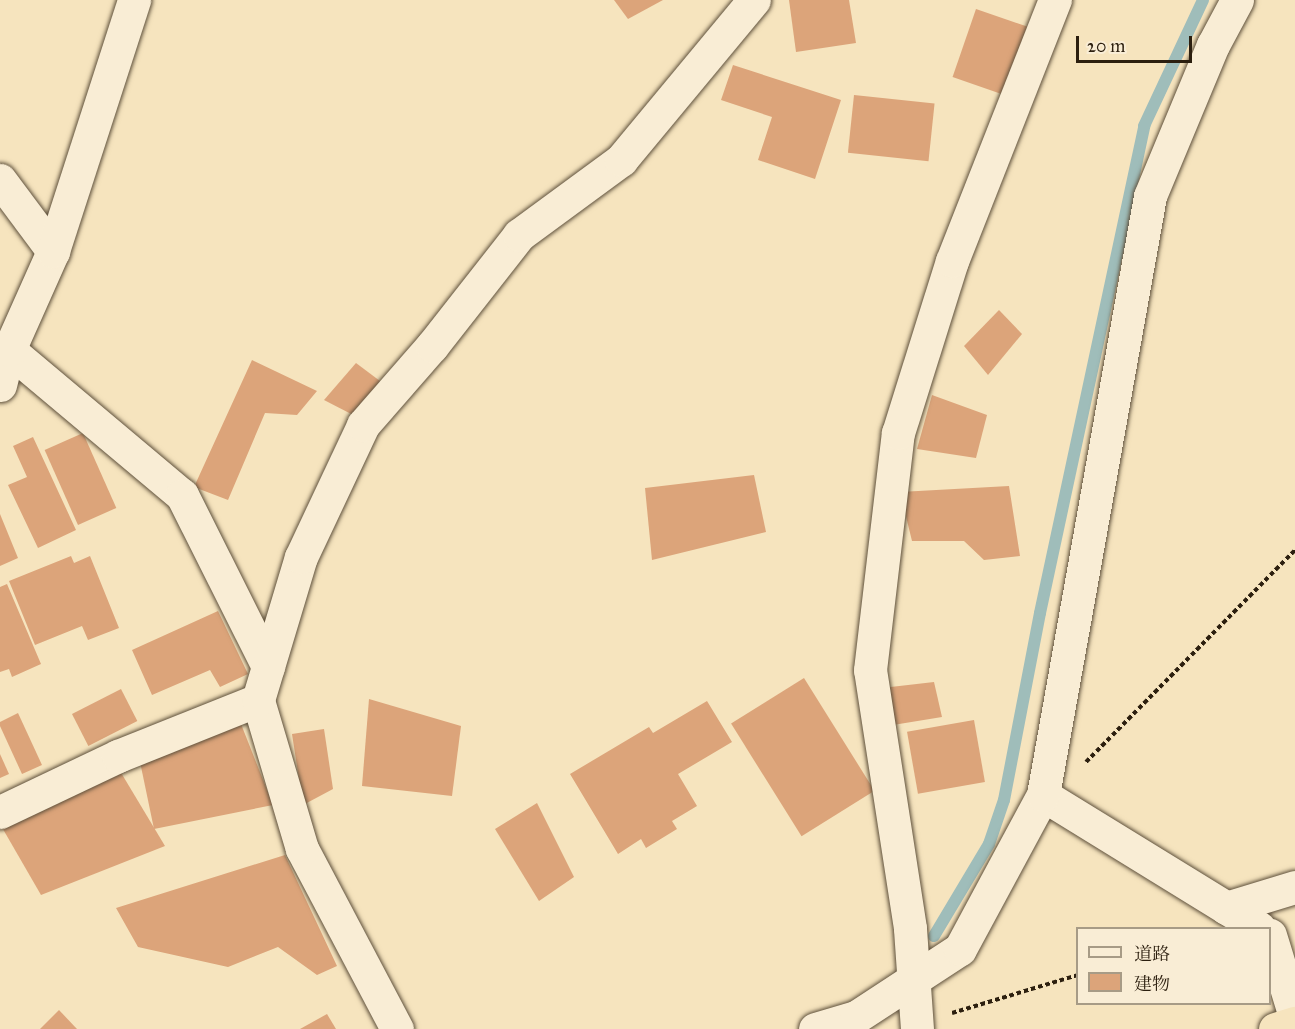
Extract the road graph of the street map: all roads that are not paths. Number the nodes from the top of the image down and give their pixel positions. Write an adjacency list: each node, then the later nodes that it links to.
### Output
1 (134, 0): 6 (street)
2 (754, 0): 9 (street)
3 (1055, 0): 17 (street)
4 (1236, 0): 11 (street)
5 (0, 180): 6 (street)
6 (53, 251): 7 (street)
7 (9, 350): 8 (street); 9 (street)
8 (0, 386)
9 (268, 667): 10 (street)
10 (258, 700): 12 (street); 21 (street)
11 (1043, 795): 14 (street); 17 (street)
12 (0, 812)
13 (1295, 887): 14 (street)
14 (1226, 908): 15 (street)
15 (1257, 927)
16 (1271, 941): 18 (street)
17 (912, 984): 20 (street); 22 (street)
18 (1295, 1017)
19 (1295, 1023): 23 (highway)
20 (916, 1026)
21 (398, 1029)
22 (815, 1029)
23 (1275, 1029)

